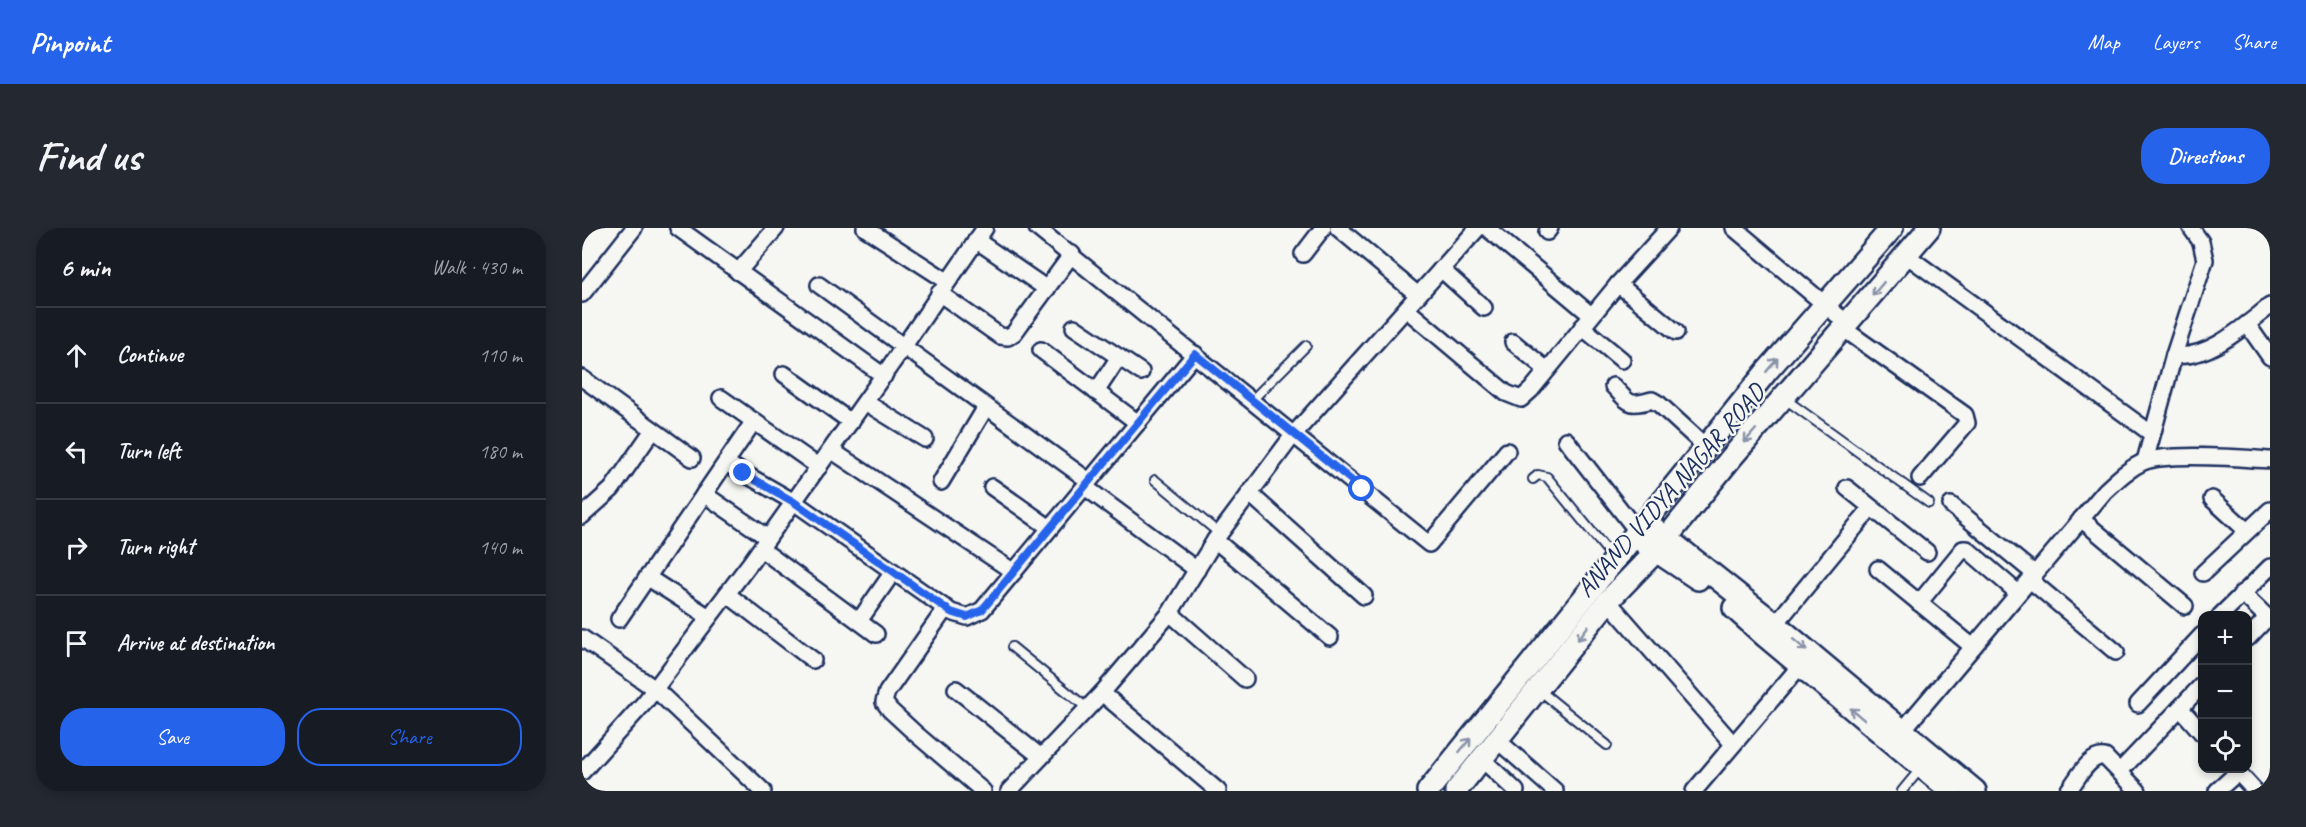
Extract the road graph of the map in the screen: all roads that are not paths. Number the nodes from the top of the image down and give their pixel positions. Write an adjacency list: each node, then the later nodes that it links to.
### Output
1 (616, 228): 18 (street)
2 (634, 228): 18 (street)
3 (678, 228): 17 (street)
4 (776, 228): 23 (street)
5 (864, 228): 26 (street)
6 (1037, 228): 19 (street)
7 (1323, 228): 20 (street)
8 (1338, 228): 29 (street)
9 (1478, 228): 22 (street)
10 (1486, 228): 34 (street)
11 (1669, 228): 24 (street)
12 (1734, 228): 30 (street)
13 (1892, 228): 30 (main road, ANAND VIDYA NAGAR ROAD)
14 (1929, 228): 21 (main road, ANAND VIDYA NAGAR ROAD)
15 (2191, 228): 44 (street)
16 (982, 231): 26 (street); 27 (street)
17 (695, 233): 23 (street)
18 (620, 245): 28 (street)
19 (1072, 254): 27 (street); 43 (street)
20 (1303, 254)
21 (1906, 255): 37 (main road, ANAND VIDYA NAGAR ROAD, one-way to 37); 65 (street)
22 (1441, 269): 29 (street); 33 (street)
23 (738, 272): 51 (street)
24 (1618, 284): 34 (street); 38 (street)
25 (819, 285): 41 (street)
26 (943, 287): 27 (street); 41 (street)
27 (1047, 289)
28 (582, 294)
29 (1418, 295): 32 (street)
30 (1824, 304): 37 (street); 68 (main road, ANAND VIDYA NAGAR ROAD, one-way to 30)
31 (2270, 306): 35 (street)
32 (1406, 309): 48 (street); 64 (street)
33 (1484, 309)
34 (1587, 321): 47 (street); 48 (street)
35 (2247, 324): 44 (street); 46 (street)
36 (1074, 327): 45 (street)
37 (1846, 327): 56 (main road, ANAND VIDYA NAGAR ROAD); 76 (street)
38 (1676, 332)
39 (1513, 342): 48 (street)
40 (1306, 346): 57 (lane)
41 (903, 347): 51 (street); 59 (street)
42 (1041, 350): 54 (street)
43 (1195, 354): 57 (street); 62 (street)
44 (2174, 356): 65 (street)
45 (1119, 357): 49 (street); 54 (street)
46 (2270, 357)
47 (1622, 360)
48 (1547, 370)
49 (1141, 372)
50 (784, 374): 61 (street)
51 (884, 376): 58 (street)
52 (582, 378): 63 (street)
53 (1613, 386): 68 (street)
54 (1096, 392): 62 (street)
55 (721, 398): 60 (street)
56 (1784, 398): 87 (lane); 98 (main road, ANAND VIDYA NAGAR ROAD, one-way to 98)
57 (1252, 400): 64 (street)
58 (865, 402): 61 (street); 66 (street)
59 (986, 407): 79 (street); 80 (street)
60 (754, 421): 74 (street); 75 (street)
61 (851, 422): 69 (street)
62 (1138, 423): 80 (street)
63 (653, 430): 71 (street); 91 (street)
64 (1294, 434): 70 (street); 83 (street)
65 (2152, 434): 73 (street)
66 (925, 439)
67 (1566, 440): 94 (street)
68 (1706, 447): 94 (main road, ANAND VIDYA NAGAR ROAD)
69 (831, 450): 75 (street); 105 (street)
70 (1508, 451)
71 (692, 458)
72 (2270, 460): 73 (street)
73 (2145, 461): 92 (street)
74 (726, 463): 84 (street); 86 (street)
75 (819, 467): 86 (street)
76 (1920, 478)
77 (1533, 479): 100 (lane)
78 (1155, 480): 96 (lane)
79 (941, 482)
80 (1087, 484): 93 (street); 103 (street)
81 (992, 487): 93 (street)
82 (1847, 488): 89 (street)
83 (1249, 493): 96 (street); 112 (street)
84 (704, 494): 97 (street); 107 (street)
85 (2212, 499): 95 (street)
86 (794, 502): 97 (street); 104 (street)
87 (1929, 502)
88 (1952, 505): 108 (street)
89 (1871, 508): 99 (street); 123 (street)
90 (2270, 510): 95 (street)
91 (582, 516)
92 (2081, 519): 108 (street); 115 (street)
93 (1050, 528): 105 (street)
94 (1639, 529): 98 (main road); 100 (main road, ANAND VIDYA NAGAR ROAD)
95 (2247, 531): 106 (street)
96 (1218, 537): 103 (street); 126 (street)
97 (764, 543): 110 (street); 122 (street)
98 (1661, 545): 113 (main road, ANAND VIDYA NAGAR ROAD); 123 (main road)
99 (1927, 552)
100 (1614, 559): 160 (main road, ANAND VIDYA NAGAR ROAD, one-way to 100)
101 (2270, 567): 109 (street)
102 (1878, 569): 114 (street)
103 (1197, 570): 118 (street)
104 (893, 572): 116 (street); 122 (street)
105 (1014, 572): 116 (street)
106 (2203, 573)
107 (647, 577): 119 (street); 120 (street)
108 (2032, 577): 111 (street); 131 (street)
109 (2242, 593): 117 (street); 121 (street)
110 (727, 594): 119 (street); 132 (street)
111 (2018, 594): 114 (street); 130 (street)
112 (1364, 596)
113 (1608, 600): 137 (main road, ANAND VIDYA NAGAR ROAD, one-way to 137); 146 (street)
114 (1919, 603): 130 (street)
115 (2185, 606)
116 (946, 608): 157 (street)
117 (2224, 611)
118 (1170, 613): 134 (street); 139 (street)
119 (709, 617): 135 (street)
120 (619, 619)
121 (2269, 619): 125 (street)
122 (859, 621): 124 (street)
123 (1770, 630): 133 (main road); 144 (main road, one-way to 144)
124 (876, 634)
125 (2252, 634)
126 (1330, 637)
127 (582, 638): 135 (street)
128 (2198, 639): 140 (street)
129 (1012, 647): 142 (lane)
130 (1973, 647): 144 (street)
131 (2116, 652)
132 (813, 660)
133 (1800, 666): 144 (main road, one-way to 133); 146 (street)
134 (1245, 679)
135 (655, 689): 152 (street); 156 (street)
136 (956, 689): 148 (street)
137 (1538, 689): 145 (main road, ANAND VIDYA NAGAR ROAD); 147 (lane)
138 (2198, 689): 141 (street)
139 (1102, 693): 142 (street); 159 (street)
140 (2138, 704)
141 (2180, 708): 143 (street); 151 (street)
142 (1088, 709): 148 (street)
143 (2198, 728)
144 (1897, 737): 150 (main road); 166 (main road)
145 (1496, 739): 149 (main road, ANAND VIDYA NAGAR ROAD); 162 (street)
146 (1733, 744): 163 (street)
147 (1607, 745)
148 (1041, 757): 158 (street)
149 (1481, 758): 155 (main road, ANAND VIDYA NAGAR ROAD); 161 (street)
150 (1921, 768): 164 (lane); 165 (main road)
151 (2120, 771): 167 (street); 168 (street)
152 (582, 772)
153 (2233, 773): 169 (street)
154 (2239, 773): 170 (street)
155 (1459, 790)
156 (764, 791)
157 (983, 791)
158 (1009, 791)
159 (1218, 791)
160 (1428, 791)
161 (1516, 791)
162 (1556, 791)
163 (1694, 791)
164 (1902, 791)
165 (1951, 791)
166 (1975, 791)
167 (2068, 791)
168 (2138, 791)
169 (2217, 791)
170 (2255, 791)

